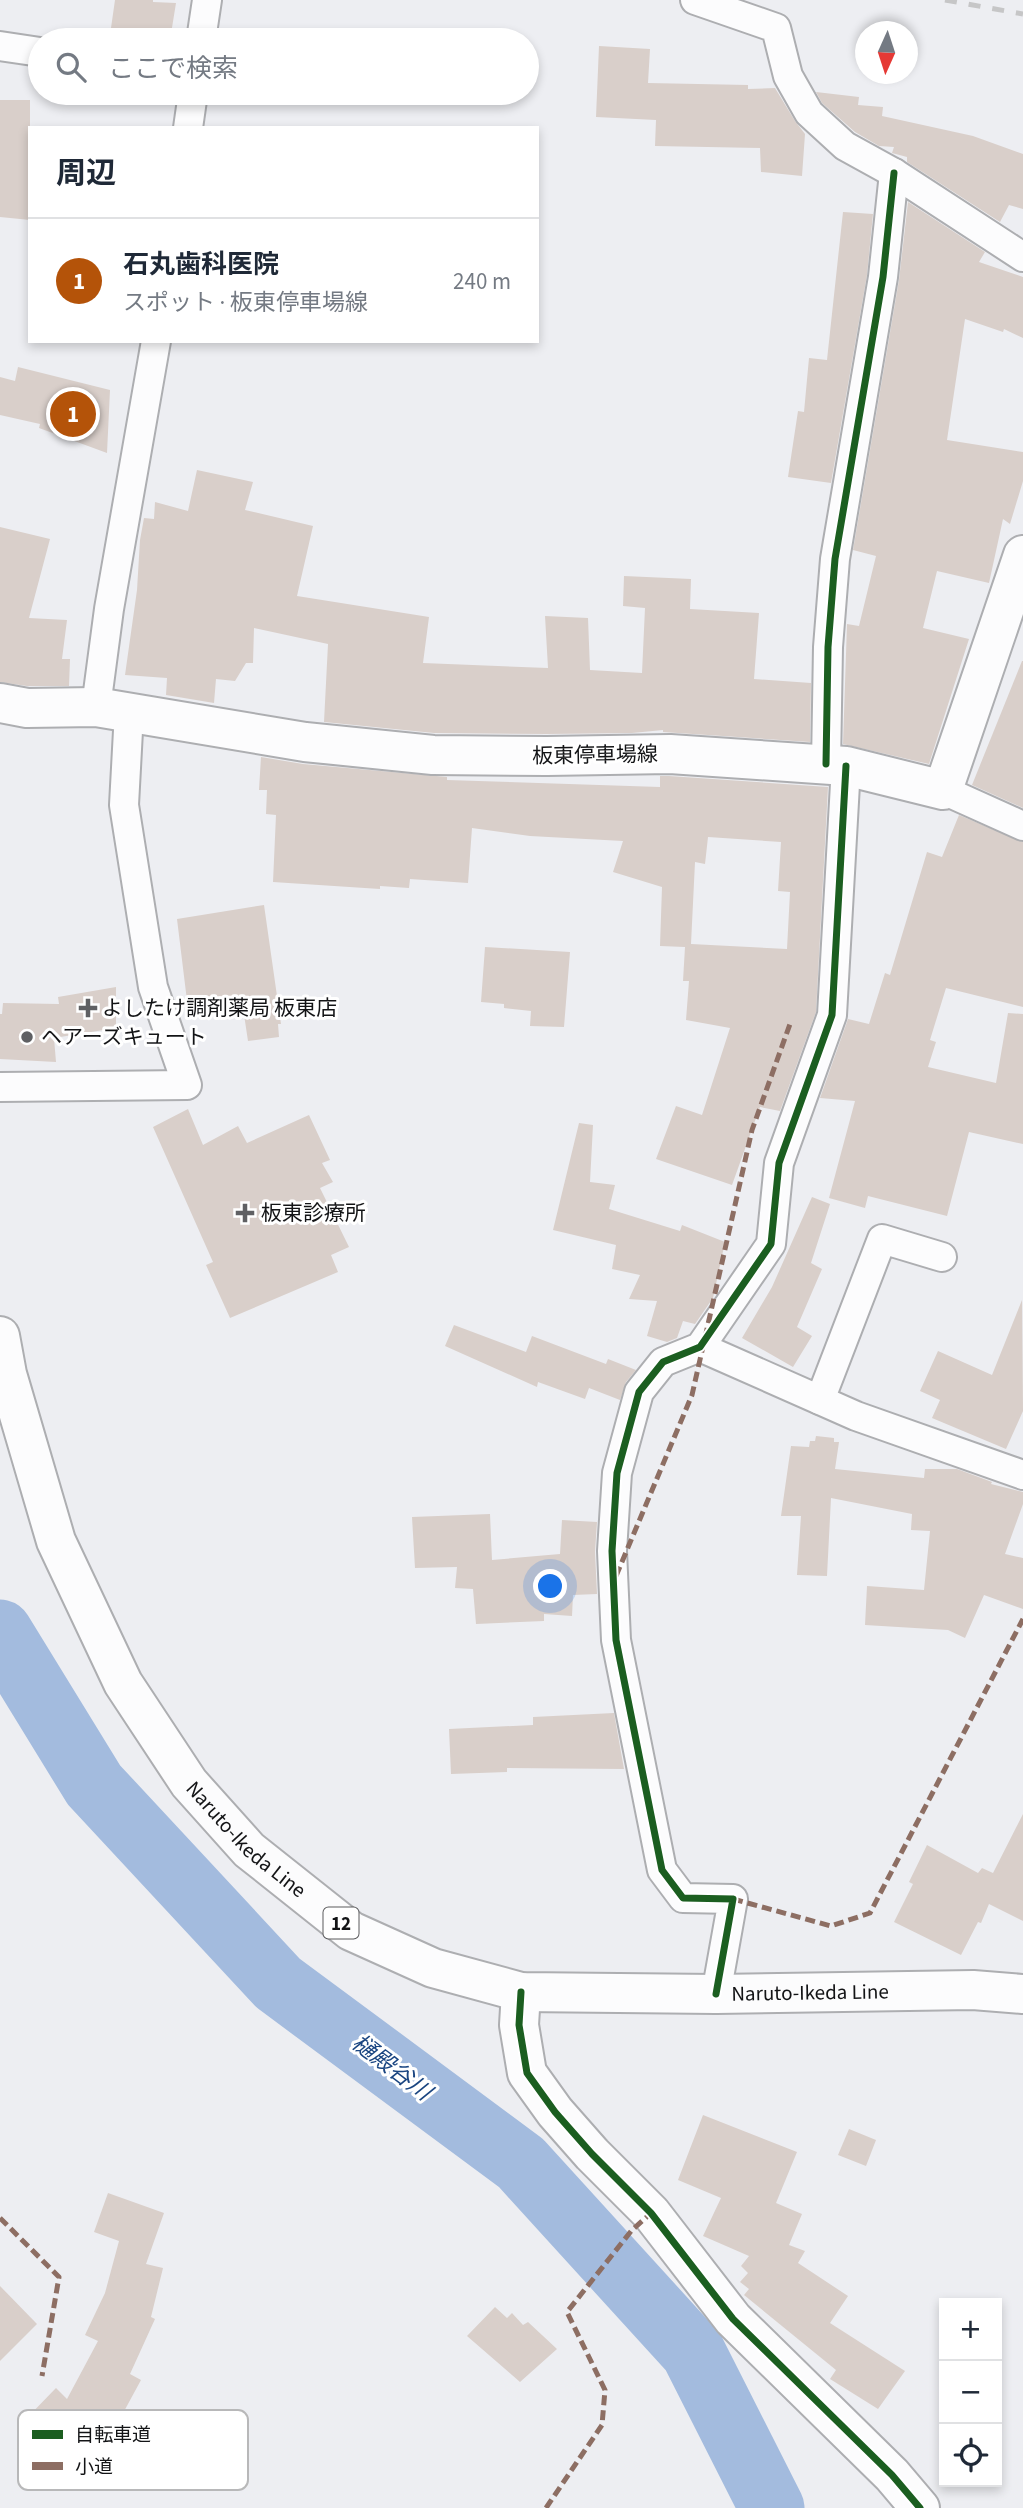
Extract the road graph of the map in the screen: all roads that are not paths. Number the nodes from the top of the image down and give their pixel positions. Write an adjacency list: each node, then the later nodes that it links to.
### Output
1 (207, 0): 3 (street)
2 (695, 0): 8 (street)
3 (203, 28)
4 (0, 46): 5 (street)
5 (28, 50)
6 (191, 105): 7 (street)
7 (188, 126)
8 (894, 173): 9 (street); 14 (street)
9 (1023, 257)
10 (156, 343): 13 (street)
11 (1023, 555): 15 (main road)
12 (0, 703): 13 (main road, 板東停車場線)
13 (113, 709): 14 (main road, 板東停車場線); 17 (street)
14 (836, 765): 15 (main road, 板東停車場線); 20 (street)
15 (943, 790): 16 (street)
16 (1023, 826)
17 (0, 1087)
18 (942, 1257): 21 (street)
19 (0, 1336): 23 (main road, Naruto-Ikeda Line / 12)
20 (700, 1347): 21 (street); 24 (street)
21 (820, 1400): 22 (street)
22 (1023, 1475)
23 (521, 1992): 24 (main road, Naruto-Ikeda Line / 12); 26 (main road)
24 (716, 1994): 25 (main road, Naruto-Ikeda Line / 12)
25 (1023, 1994)
26 (920, 2508)

